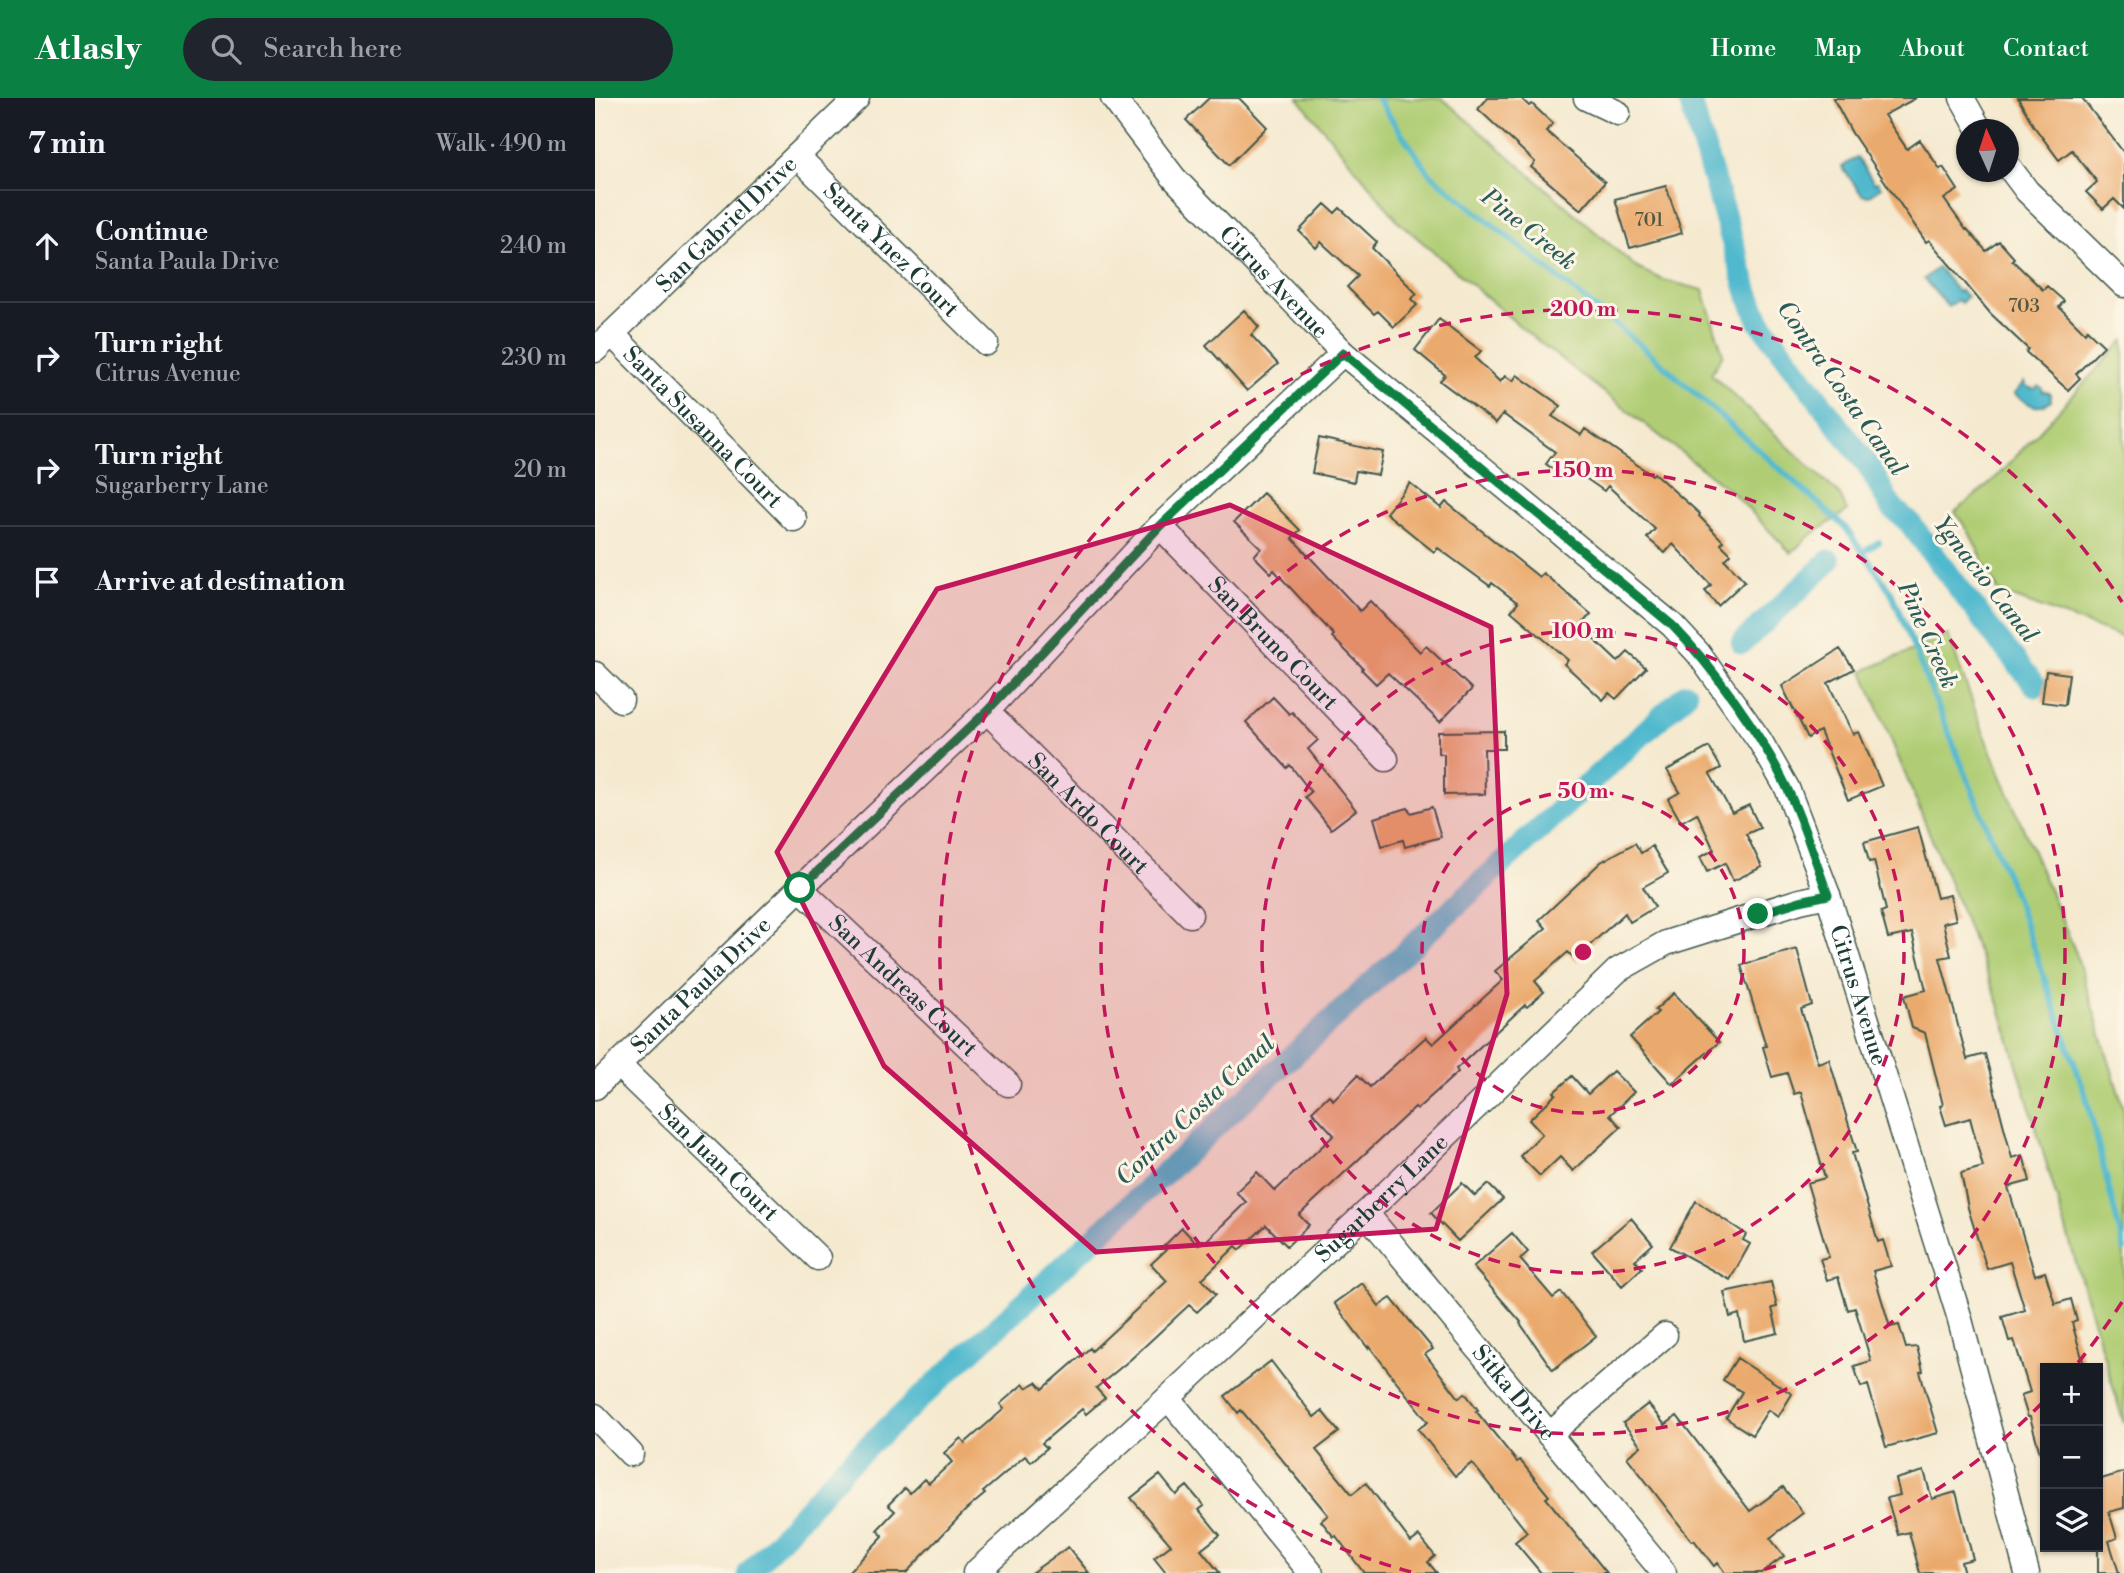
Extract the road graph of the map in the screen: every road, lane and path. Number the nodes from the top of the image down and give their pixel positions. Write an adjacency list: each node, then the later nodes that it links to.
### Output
1 (857, 98): 7 (street, San Gabriel Drive)
2 (1113, 98): 12 (street, Citrus Avenue)
3 (1586, 98): 5 (street)
4 (1962, 98): 6 (street)
5 (1618, 113)
6 (1974, 119)
7 (797, 156): 10 (street, San Gabriel Drive); 11 (street, Santa Ynez Court)
8 (2019, 180): 9 (street)
9 (2124, 285)
10 (603, 342): 13 (street, Santa Susanna Court)
11 (986, 343)
12 (1343, 353): 14 (street, Santa Paula Drive); 20 (street, Citrus Avenue)
13 (794, 519)
14 (1160, 526): 17 (street, Santa Paula Drive); 18 (street, San Bruno Court)
15 (595, 674): 16 (street)
16 (621, 700)
17 (987, 711): 19 (street, Santa Paula Drive); 21 (street, San Ardo Court)
18 (1386, 759)
19 (800, 888): 22 (street, Santa Paula Drive); 23 (street, San Andreas Court)
20 (1828, 895): 25 (street, Sugarberry Lane); 35 (street, Citrus Avenue)
21 (1190, 915)
22 (618, 1065): 24 (street, Santa Paula Drive); 26 (street, San Juan Court)
23 (1007, 1084)
24 (595, 1087)
25 (1366, 1213): 28 (street, Sugarberry Lane); 30 (street, Sitka Drive)
26 (818, 1258)
27 (1665, 1335): 30 (street)
28 (1168, 1398): 32 (street, Sugarberry Lane); 33 (street)
29 (595, 1416): 31 (street)
30 (1549, 1435): 34 (street, Sitka Drive)
31 (631, 1454)
32 (975, 1573)
33 (1311, 1573)
34 (1664, 1573)
35 (2027, 1573)

